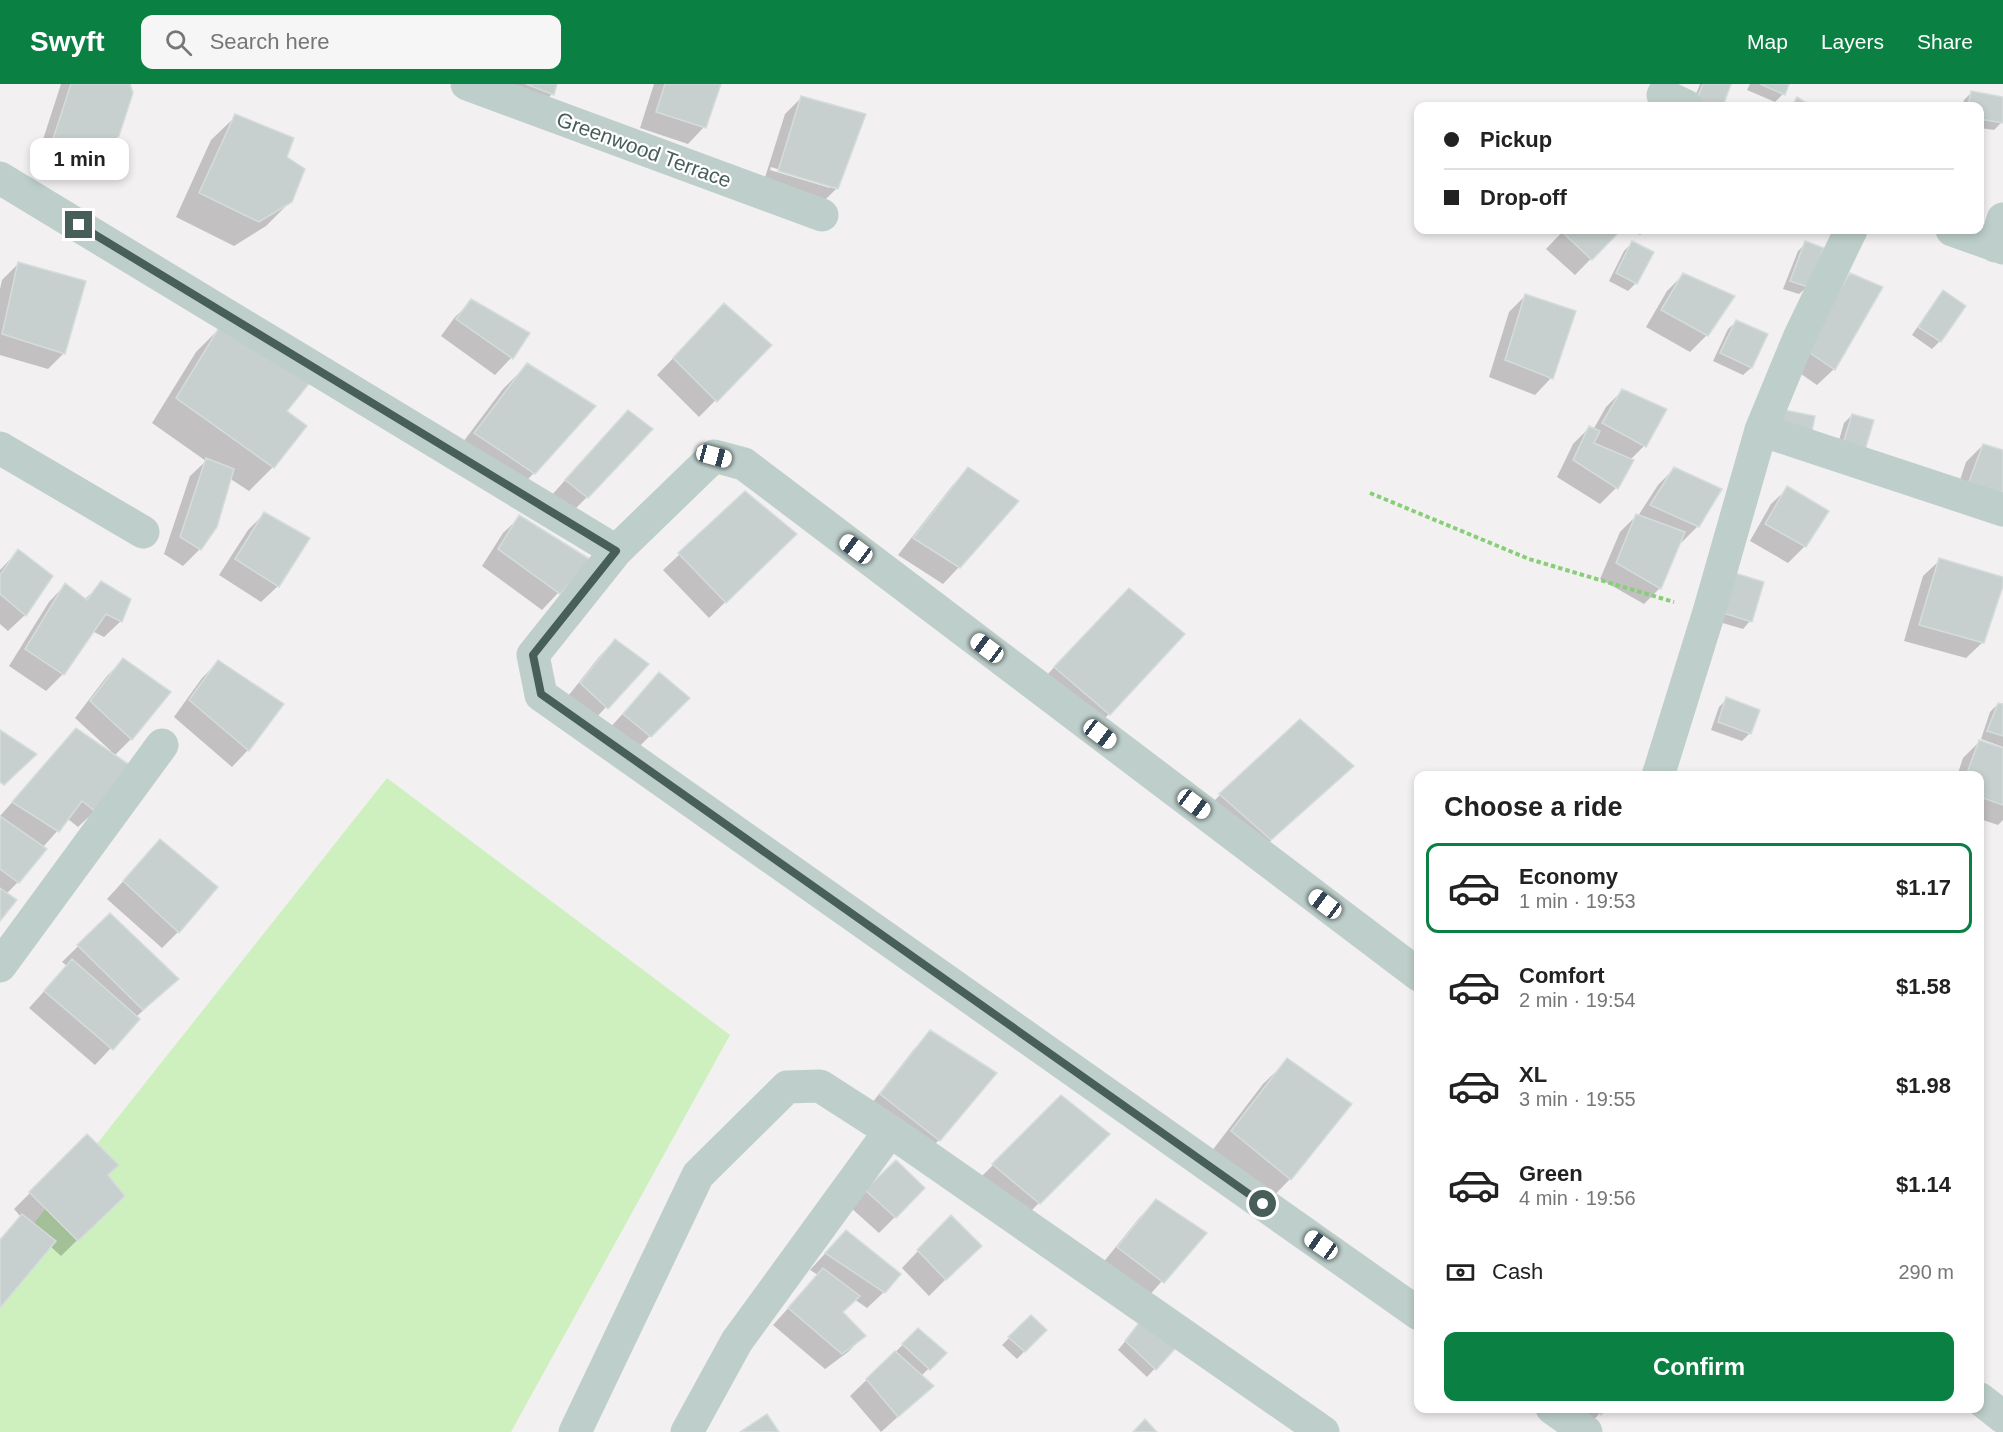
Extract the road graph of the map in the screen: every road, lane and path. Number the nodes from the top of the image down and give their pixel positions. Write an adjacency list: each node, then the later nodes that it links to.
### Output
1 (467, 84): 3 (street, Greenwood Terrace)
2 (0, 177): 12 (street)
3 (822, 215)
4 (1849, 234): 7 (street)
5 (1976, 234): 6 (street)
6 (2000, 238)
7 (1761, 429): 10 (street); 13 (street)
8 (0, 448): 11 (street)
9 (1370, 493): 13 (path)
10 (2003, 510)
11 (143, 532)
12 (616, 551): 17 (street); 19 (street)
13 (1709, 612): 15 (street)
14 (162, 745): 16 (street)
15 (1660, 771)
16 (0, 966)
17 (1414, 971)
18 (891, 1131): 23 (street); 24 (street); 25 (street)
19 (1414, 1310)
20 (1984, 1402): 22 (street)
21 (1559, 1413): 26 (street)
22 (2003, 1417)
23 (1316, 1430)
24 (575, 1432)
25 (687, 1432)
26 (1586, 1432)

